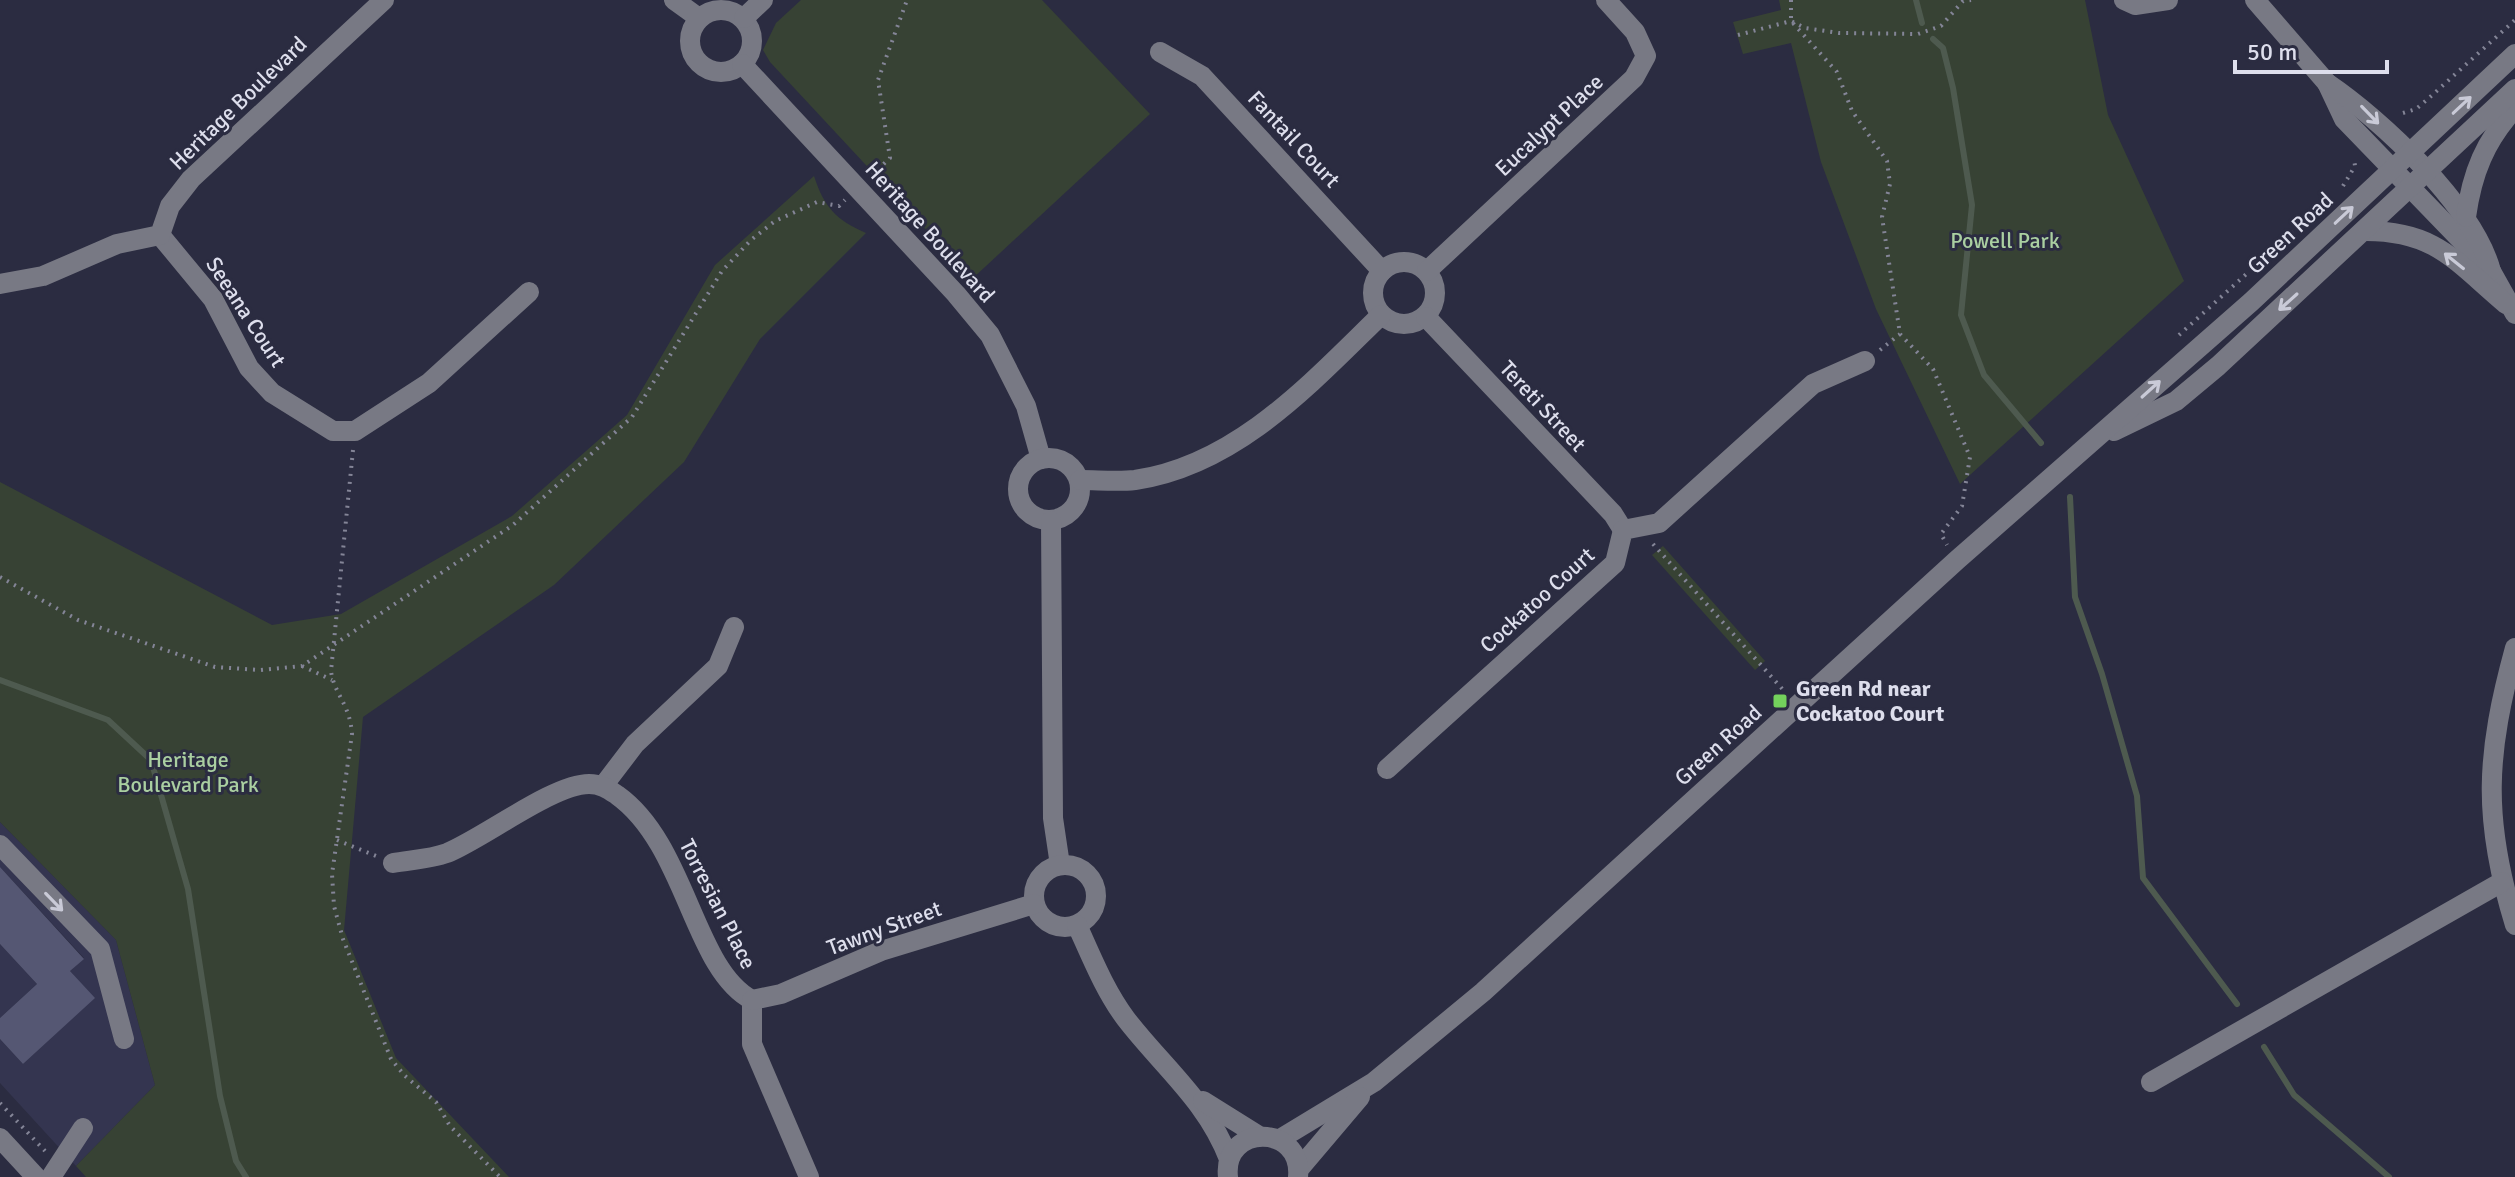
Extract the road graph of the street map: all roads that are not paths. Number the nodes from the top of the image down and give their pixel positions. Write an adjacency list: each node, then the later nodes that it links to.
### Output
1 (384, 0): 19 (street, Heritage Boulevard)
2 (674, 0): 8 (street)
3 (763, 0): 9 (street)
4 (1606, 0): 21 (street, Eucalypt Place)
5 (2124, 0): 6 (street)
6 (2168, 0)
7 (2255, 0): 15 (street)
8 (699, 18): 9 (street); 12 (street)
9 (744, 18): 12 (street)
10 (1160, 52): 20 (street, Fantail Court)
11 (2515, 54): 15 (street, Green Road, one-way to 11)
12 (742, 64): 30 (street, Heritage Boulevard)
13 (2515, 89): 16 (street, Green Road)
14 (2515, 108): 17 (street)
15 (2401, 162): 16 (street); 29 (street, Green Road, one-way to 15)
16 (2419, 181): 17 (street); 18 (street, Green Road); 22 (street)
17 (2466, 217): 22 (street)
18 (2366, 231): 25 (street, one-way to 18); 29 (street, Green Road, one-way to 29)
19 (160, 235): 23 (street); 24 (street, Seeana Court)
20 (1382, 271): 21 (street); 26 (street)
21 (1427, 271): 27 (street)
22 (2491, 271): 25 (street)
23 (0, 284)
24 (529, 292)
25 (2514, 312)
26 (1381, 315): 27 (street); 31 (street)
27 (1426, 317): 33 (street, Tereti Street)
28 (1865, 361): 33 (street)
29 (2093, 441): 47 (street, Green Road)
30 (1041, 459): 31 (street); 32 (street)
31 (1080, 480): 32 (street)
32 (1051, 521): 40 (street)
33 (1623, 530): 36 (street, Cockatoo Court)
34 (734, 627): 37 (street)
35 (2515, 648): 41 (street)
36 (1387, 769)
37 (603, 786): 39 (street); 45 (street, Torresian Place)
38 (0, 845): 46 (street, one-way to 46)
39 (393, 863)
40 (1060, 865): 42 (street); 43 (street)
41 (2502, 882): 44 (street); 48 (street)
42 (1034, 904): 43 (street); 45 (street, Tawny Street)
43 (1077, 925): 49 (street)
44 (2515, 925)
45 (752, 1000): 58 (street, Torresian Place)
46 (124, 1039)
47 (1374, 1082): 53 (street, Green Road); 56 (street, Green Road)
48 (2151, 1082)
49 (1196, 1096): 51 (street); 54 (street)
50 (83, 1128): 55 (street)
51 (1259, 1136): 53 (street); 54 (street)
52 (0, 1138): 57 (street)
53 (1280, 1139): 56 (street)
54 (1228, 1168)
55 (55, 1172)
56 (1299, 1173)
57 (36, 1177)
58 (809, 1177)

